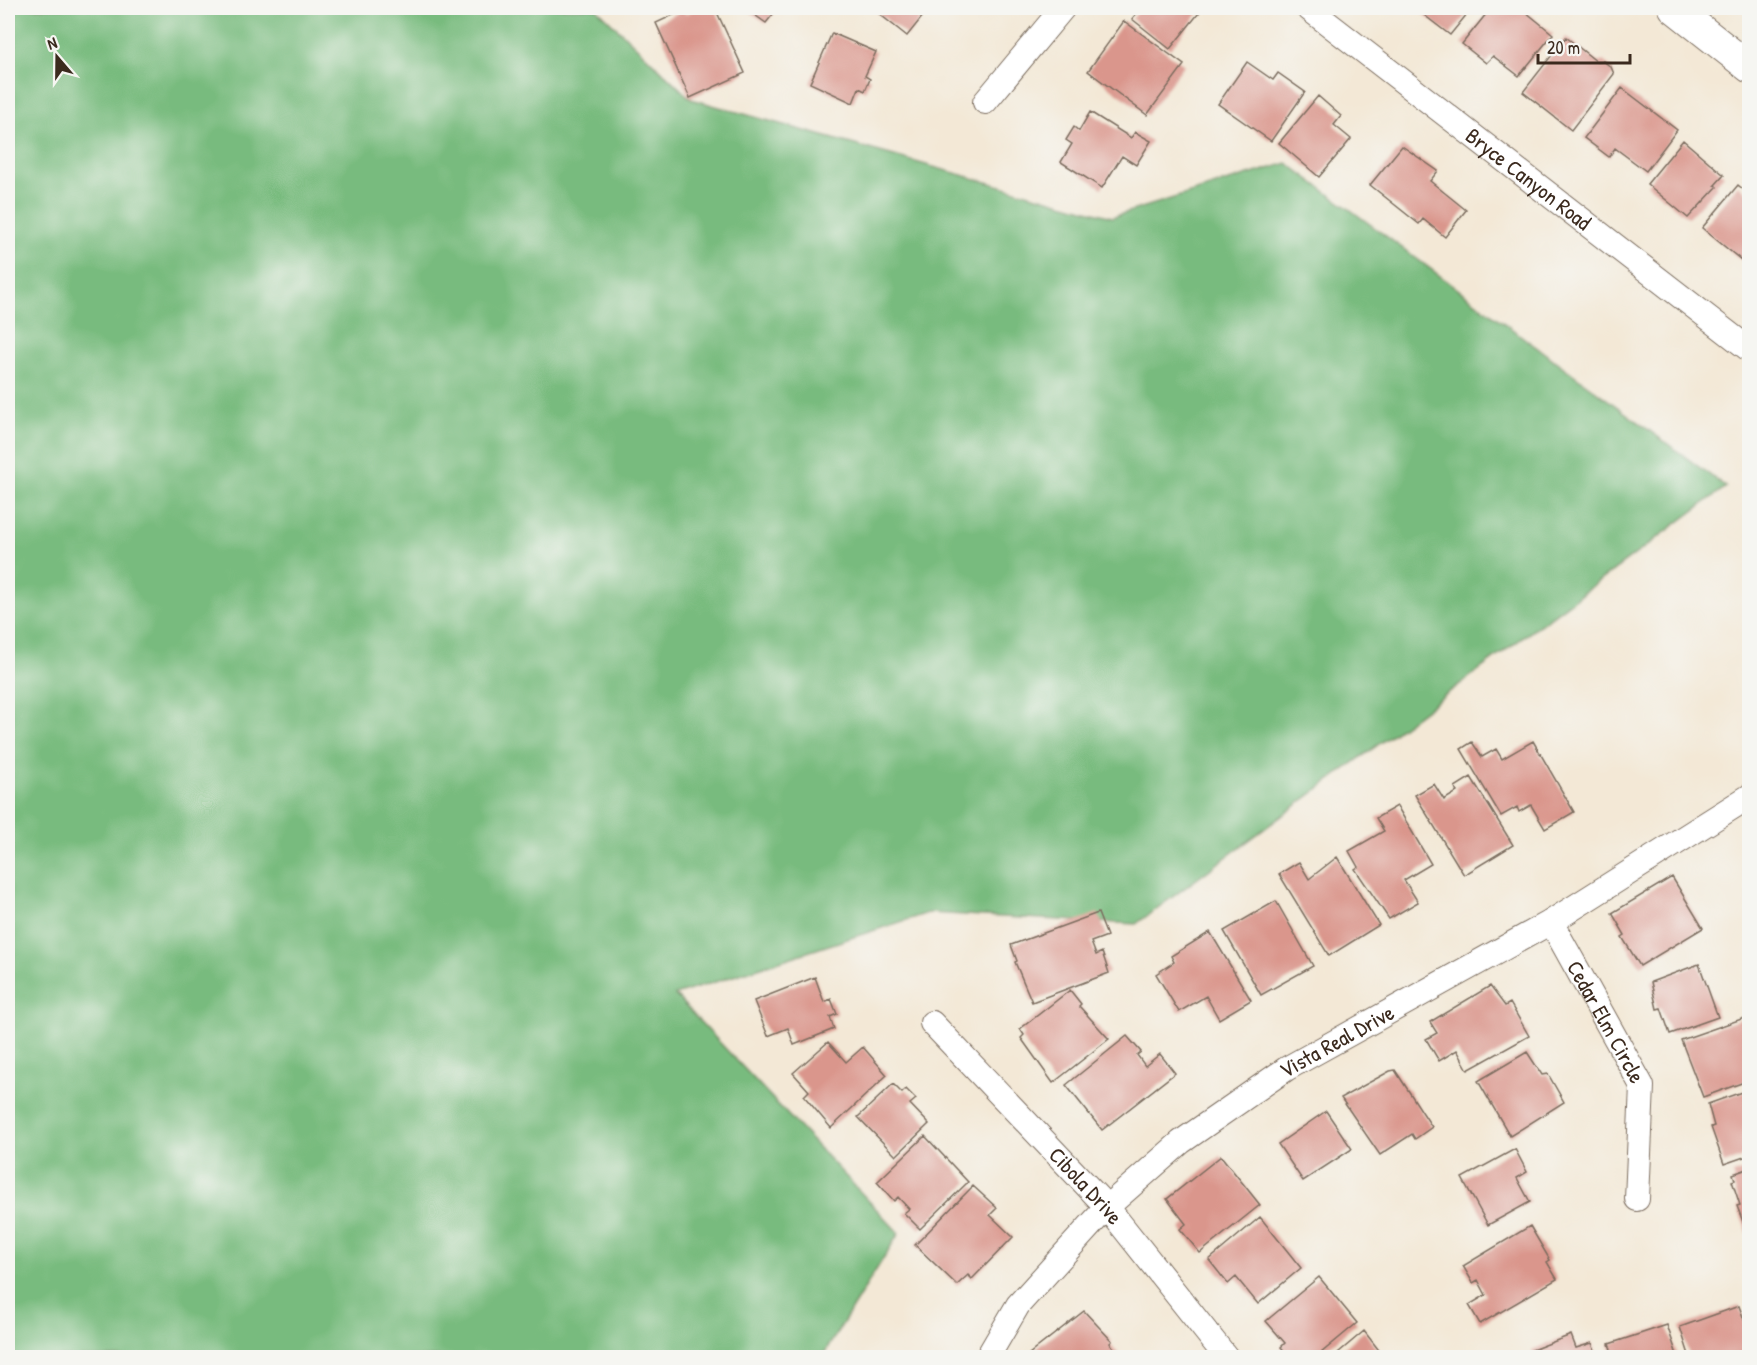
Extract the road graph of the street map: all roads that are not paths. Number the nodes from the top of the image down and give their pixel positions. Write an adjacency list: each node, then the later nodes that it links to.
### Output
1 (1064, 8): 5 (street)
2 (1308, 8): 6 (street, Bryce Canyon Road)
3 (1674, 8): 4 (street)
4 (1749, 68)
5 (985, 102)
6 (1749, 350)
7 (1749, 796): 8 (street, Vista Real Drive)
8 (1551, 922): 10 (street, Cedar Elm Circle); 11 (street, Vista Real Drive)
9 (932, 1023): 11 (street, Cibola Drive)
10 (1637, 1199)
11 (1107, 1207): 12 (street, Vista Real Drive); 13 (street, Cibola Drive)
12 (987, 1358)
13 (1227, 1358)

